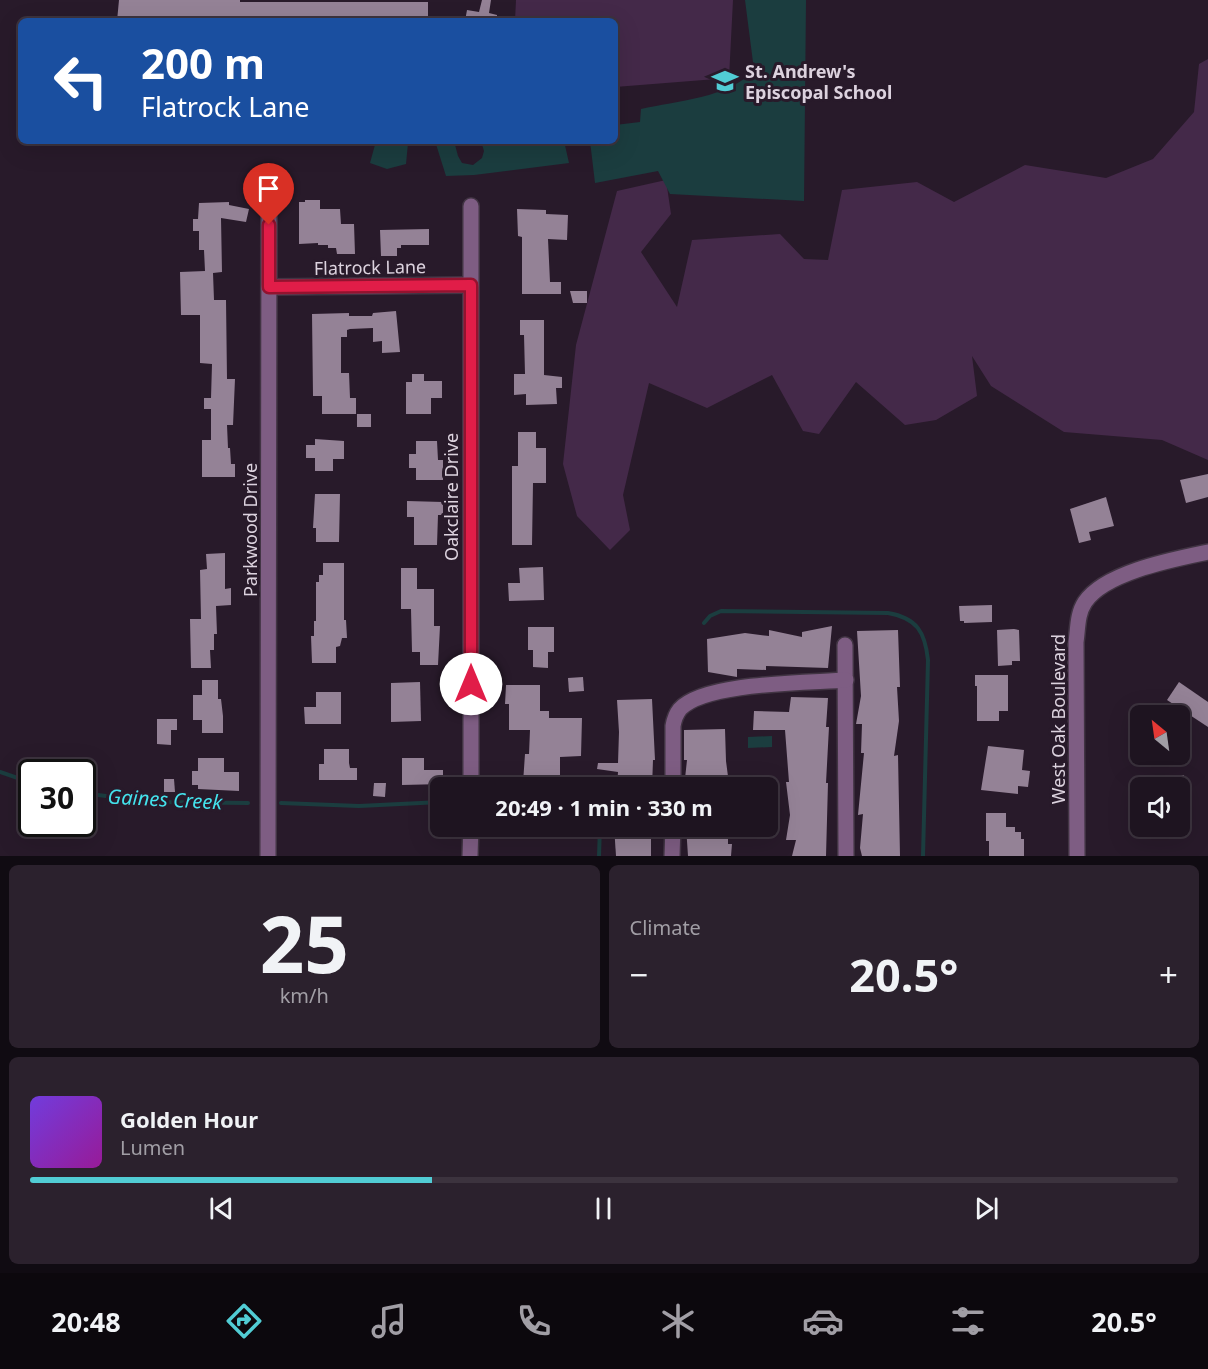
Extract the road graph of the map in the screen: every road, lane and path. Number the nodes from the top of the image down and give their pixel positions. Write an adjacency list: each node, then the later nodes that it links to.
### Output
1 (269, 204): 4 (street, Parkwood Drive)
2 (471, 206): 3 (street, Oakclaire Drive)
3 (471, 285): 4 (street, Flatrock Lane); 8 (street, Oakclaire Drive)
4 (269, 287): 12 (street, Parkwood Drive)
5 (1208, 552): 16 (street, West Oak Boulevard)
6 (845, 645): 7 (street)
7 (846, 680): 9 (street); 15 (street)
8 (471, 777)
9 (673, 777)
10 (471, 837): 13 (street)
11 (673, 837): 14 (street)
12 (268, 856)
13 (470, 856)
14 (672, 856)
15 (846, 856)
16 (1077, 856)

